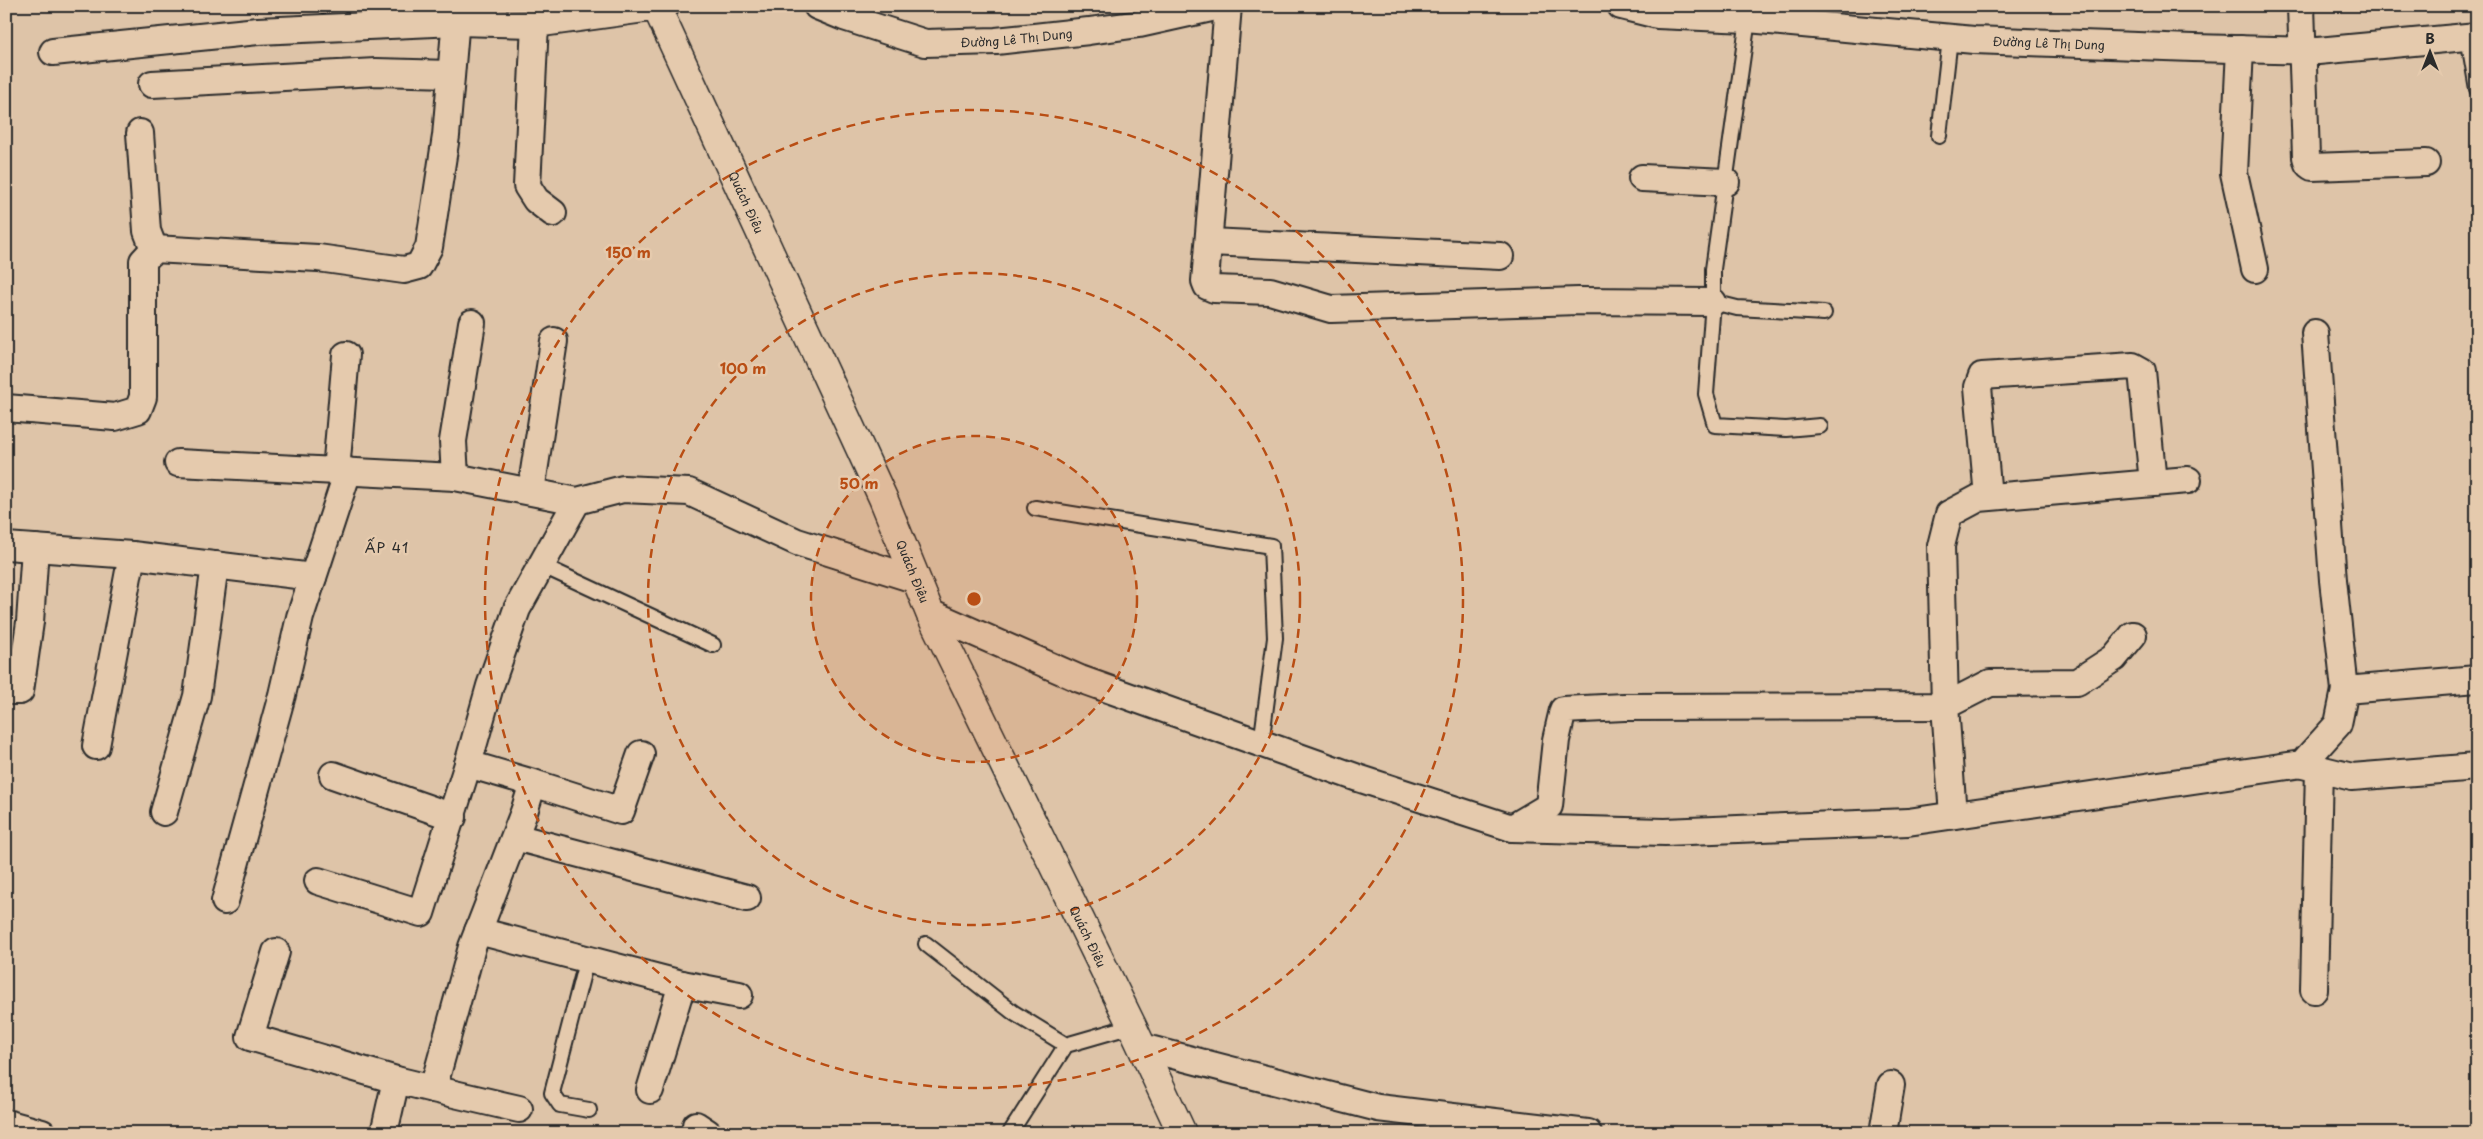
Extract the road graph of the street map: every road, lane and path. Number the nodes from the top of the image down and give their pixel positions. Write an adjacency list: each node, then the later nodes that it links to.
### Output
1 (817, 6): 8 (street, Đường Lê Thị Dung)
2 (1220, 6): 8 (street, Đường Lê Thị Dung)
3 (1228, 6): 25 (street)
4 (2300, 6): 14 (street)
5 (659, 7): 10 (street); 52 (main road, Quách Điêu)
6 (1635, 8): 9 (street, Đường Lê Thị Dung)
7 (457, 14): 10 (street); 15 (street); 16 (street)
8 (877, 16)
9 (1748, 19): 12 (street, Đường Lê Thị Dung); 23 (lane)
10 (535, 24): 24 (street)
11 (2472, 36): 14 (street, Đường Lê Thị Dung); 18 (lane)
12 (1950, 38): 13 (street, Đường Lê Thị Dung); 20 (lane)
13 (2240, 49): 14 (street, Đường Lê Thị Dung); 28 (street)
14 (2301, 50): 21 (street)
15 (53, 52)
16 (451, 74): 17 (street); 26 (street)
17 (152, 84)
18 (2477, 90)
19 (140, 133): 26 (street)
20 (1939, 136)
21 (2426, 163)
22 (1642, 178): 23 (street)
23 (1726, 182): 29 (lane)
24 (553, 213)
25 (1210, 242): 27 (street); 29 (street)
26 (154, 250): 35 (street)
27 (1500, 256)
28 (2255, 269)
29 (1713, 302): 30 (lane); 36 (lane)
30 (1824, 313)
31 (472, 323): 39 (street)
32 (2316, 334): 57 (street)
33 (554, 341): 42 (street)
34 (346, 355): 38 (street)
35 (6, 408)
36 (1820, 426)
37 (178, 463): 38 (street)
38 (342, 471): 39 (street); 51 (street)
39 (455, 477): 42 (street)
40 (2188, 480): 41 (street)
41 (2153, 483): 43 (street); 43 (street)
42 (532, 491): 44 (street)
43 (1988, 497): 59 (street)
44 (577, 501): 50 (street); 52 (street)
45 (1035, 508): 60 (lane)
46 (6, 546): 47 (street)
47 (35, 548): 48 (street); 58 (street)
48 (132, 555): 49 (street); 61 (street)
49 (216, 565): 51 (street); 68 (street)
50 (541, 565): 55 (lane); 63 (street)
51 (313, 577): 75 (street)
52 (914, 579): 53 (main road, Quách Điêu)
53 (930, 614): 60 (street); 83 (main road, Quách Điêu)
54 (2133, 635): 59 (street)
55 (713, 645)
56 (2477, 680): 57 (street)
57 (2345, 690): 64 (street)
58 (6, 692)
59 (1945, 706): 69 (street); 71 (street)
60 (1261, 744): 71 (street)
61 (96, 746)
62 (641, 754): 67 (street)
63 (468, 764): 67 (street); 70 (street)
64 (2311, 766): 65 (street); 69 (street); 81 (street)
65 (2477, 767)
66 (333, 775): 70 (street)
67 (532, 783): 72 (street)
68 (164, 812)
69 (1953, 815): 71 (street)
70 (453, 817): 73 (street)
71 (1512, 828)
72 (515, 836): 74 (street); 76 (street)
73 (318, 881)
74 (747, 898)
75 (225, 901)
76 (478, 931): 79 (street); 87 (street)
77 (926, 944): 84 (lane)
78 (276, 952): 85 (street)
79 (587, 958): 80 (street); 90 (lane)
80 (682, 984): 82 (street); 88 (street)
81 (2314, 990)
82 (739, 996)
83 (1137, 1036): 84 (lane); 95 (main road, Quách Điêu); 96 (street)
84 (1066, 1045): 94 (lane)
85 (396, 1080): 87 (street); 93 (street)
86 (1891, 1085): 97 (street)
87 (433, 1089): 89 (street)
88 (650, 1090)
89 (519, 1109)
90 (589, 1110)
91 (6, 1124): 92 (street)
92 (42, 1133)
93 (384, 1133)
94 (1010, 1133)
95 (1182, 1133)
96 (1588, 1133)
97 (1883, 1133)

